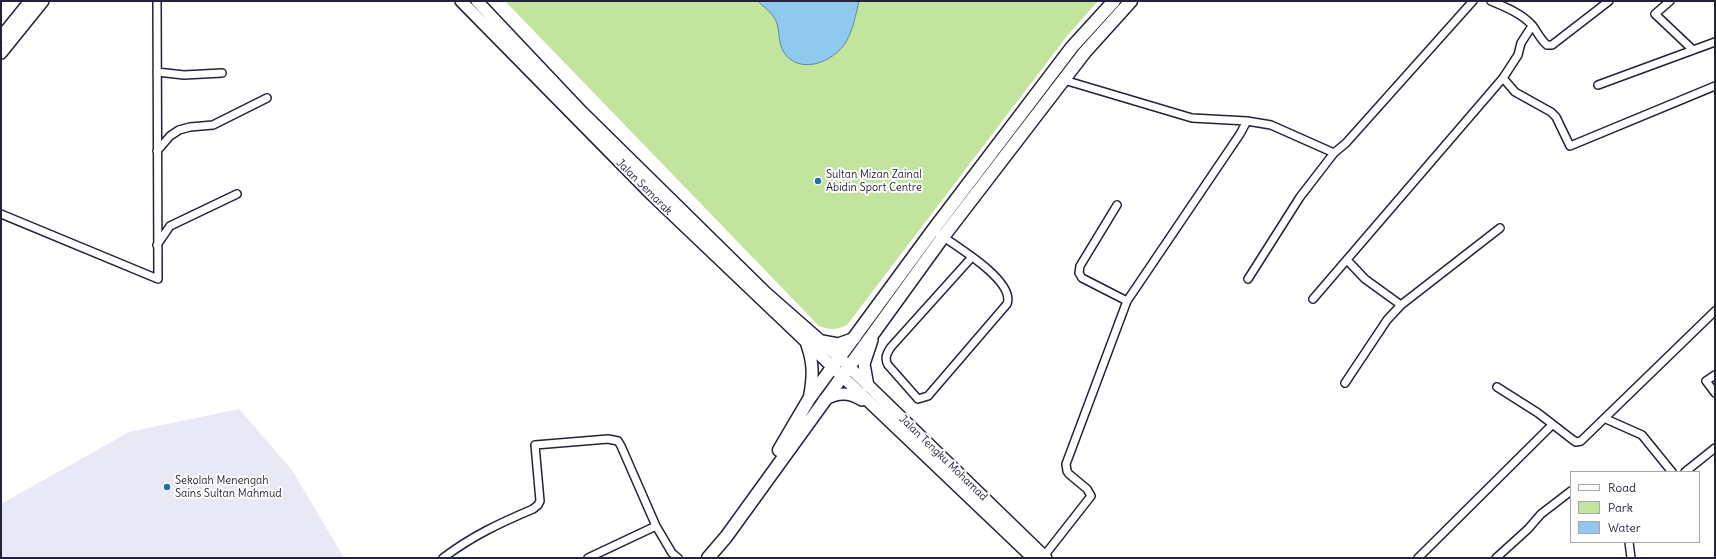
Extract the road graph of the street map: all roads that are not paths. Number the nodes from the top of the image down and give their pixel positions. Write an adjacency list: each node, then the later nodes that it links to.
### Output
1 (30, 1): 13 (main road)
2 (43, 1): 16 (main road)
3 (157, 1): 17 (street)
4 (461, 1): 44 (main road, Jalan Semarak)
5 (476, 1): 43 (main road, Jalan Semarak)
6 (1114, 1): 31 (main road)
7 (1131, 1): 20 (main road)
8 (1472, 1): 26 (street)
9 (1491, 1): 12 (street)
10 (1609, 1): 12 (street)
11 (1670, 1): 15 (street)
12 (1532, 26): 19 (street)
13 (1, 36)
14 (1715, 42): 15 (street)
15 (1693, 50): 21 (street)
16 (1, 53)
17 (157, 72): 18 (street); 25 (street)
18 (222, 73)
19 (1503, 78): 22 (street); 35 (street)
20 (1064, 80): 24 (street); 32 (main road)
21 (1598, 86)
22 (1715, 86)
23 (267, 98): 25 (street)
24 (1247, 121): 26 (street); 38 (street)
25 (157, 151): 33 (street)
26 (1334, 153): 36 (street)
27 (237, 194): 33 (street)
28 (1117, 205): 38 (street)
29 (1, 214): 33 (street)
30 (1500, 228): 39 (street)
31 (933, 230): 32 (street); 42 (main road)
32 (943, 237): 34 (street); 41 (main road)
33 (157, 245)
34 (972, 257): 34 (street)
35 (1347, 260): 37 (street); 39 (street)
36 (1248, 279)
37 (1313, 299)
38 (1127, 301): 63 (street)
39 (1401, 305): 48 (street)
40 (1715, 311): 55 (street)
41 (875, 332): 46 (main road); 49 (main road)
42 (855, 338): 43 (main road); 45 (main road)
43 (818, 339): 45 (main road, Jalan Semarak)
44 (806, 343): 45 (main road, Jalan Semarak); 52 (main road)
45 (837, 363): 46 (main road, Jalan Tengku Mohamad); 52 (main road)
46 (846, 372): 49 (main road, Jalan Tengku Mohamad); 53 (main road); 54 (main road, Jalan Tengku Mohamad)
47 (1715, 375): 51 (street)
48 (1345, 383)
49 (868, 386): 63 (main road, Jalan Tengku Mohamad)
50 (1497, 387): 56 (street)
51 (1715, 393)
52 (810, 399): 67 (main road)
53 (824, 400): 54 (main road); 67 (main road)
54 (877, 408): 63 (main road, Jalan Tengku Mohamad)
55 (1606, 419): 56 (street); 58 (street)
56 (1552, 425): 68 (street)
57 (1715, 448): 59 (street)
58 (1671, 471)
59 (1686, 471)
60 (1570, 492): 69 (street)
61 (656, 526): 64 (street); 65 (street); 66 (street)
62 (1629, 543): 70 (street)
63 (1041, 557)
64 (443, 558)
65 (588, 558)
66 (678, 558)
67 (706, 558)
68 (1418, 558)
69 (1496, 558)
70 (1631, 558)

